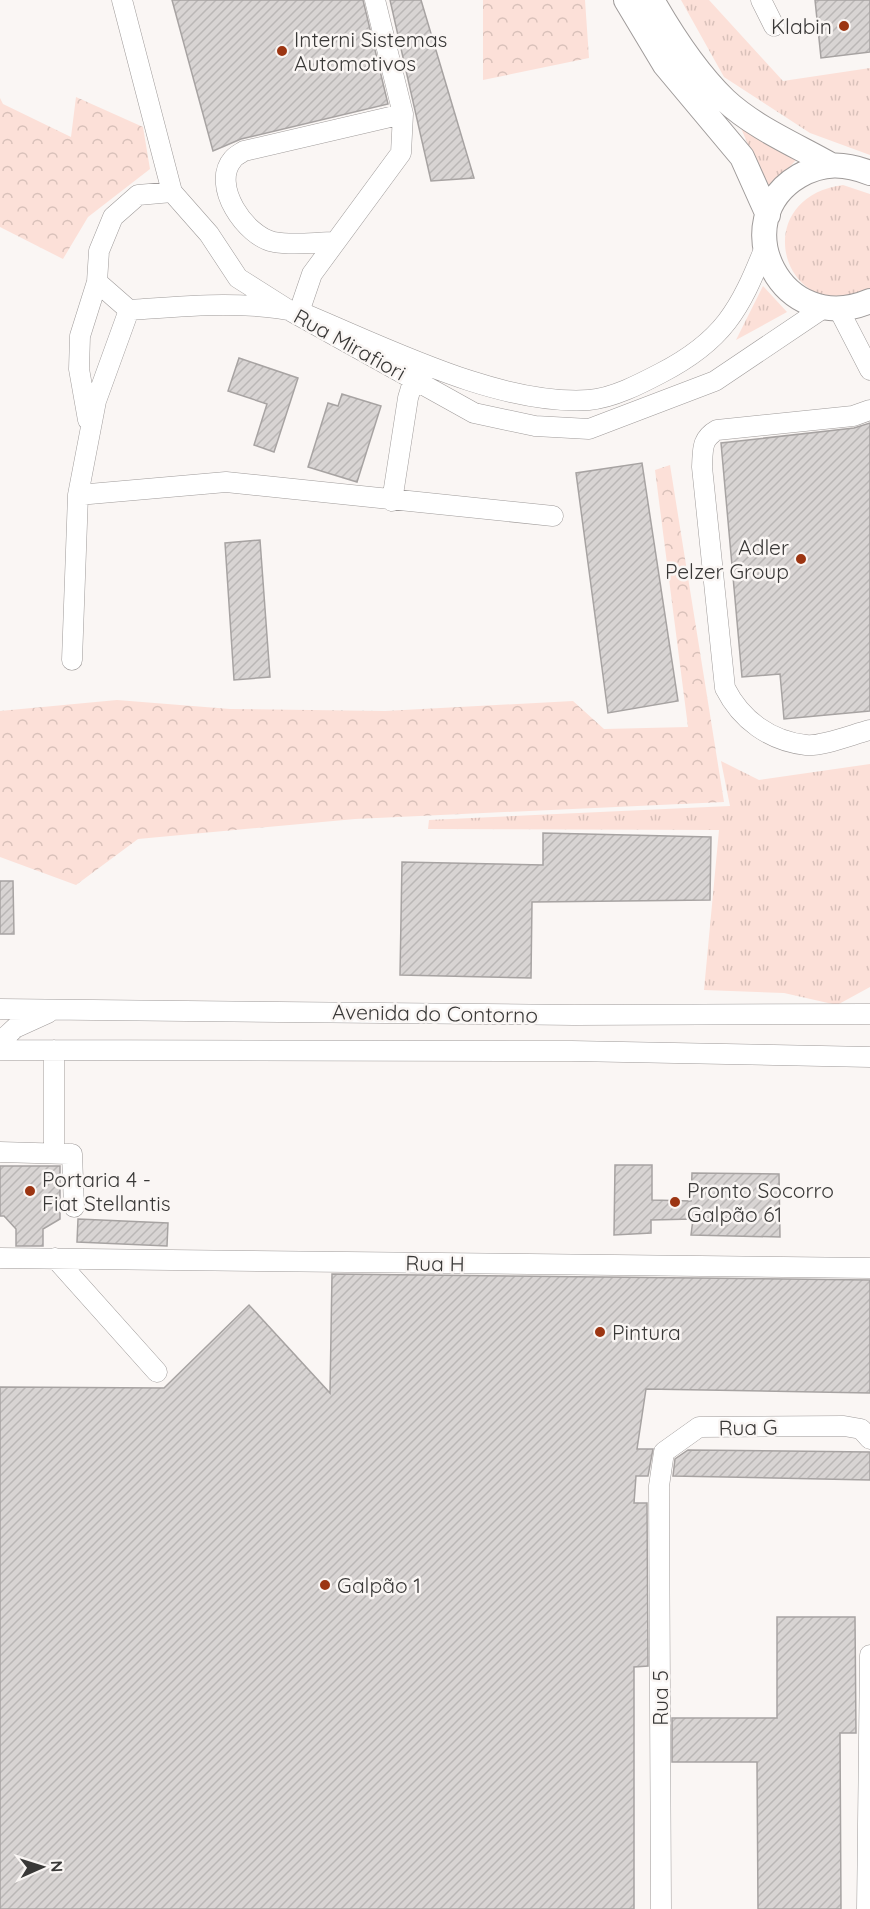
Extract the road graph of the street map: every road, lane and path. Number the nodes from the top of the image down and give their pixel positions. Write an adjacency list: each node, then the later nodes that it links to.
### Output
1 (122, 0): 10 (street)
2 (375, 0): 7 (street)
3 (627, 0): 11 (main road)
4 (652, 0): 8 (main road)
5 (761, 0): 6 (street)
6 (774, 26)
7 (403, 114): 12 (street); 12 (street)
8 (831, 165): 9 (main road); 11 (main road)
9 (870, 173)
10 (172, 192): 14 (street); 17 (street)
11 (768, 215): 13 (main road)
12 (335, 242): 17 (street)
13 (765, 247): 15 (main road); 18 (street, Rua Mirafiori)
14 (97, 282): 16 (street); 22 (street)
15 (851, 309): 19 (street); 20 (street, Rua Mirafiori)
16 (129, 310): 17 (street); 22 (street)
17 (295, 312): 18 (street, Rua Mirafiori); 20 (street, Rua Mirafiori)
18 (420, 360): 20 (street)
19 (870, 370)
20 (413, 379): 24 (street)
21 (870, 410): 27 (street)
22 (90, 430): 23 (street)
23 (78, 495): 24 (street); 26 (street)
24 (392, 501): 25 (street)
25 (553, 516)
26 (72, 660)
27 (870, 730)
28 (0, 1009): 29 (street, Avenida do Contorno)
29 (62, 1009): 30 (street, Avenida do Contorno); 31 (street)
30 (870, 1014)
31 (0, 1042)
32 (0, 1050): 33 (street, Avenida do Contorno)
33 (54, 1050): 34 (street, Avenida do Contorno); 36 (street)
34 (870, 1057)
35 (0, 1152): 36 (street)
36 (65, 1154): 37 (street)
37 (74, 1207)
38 (0, 1258): 39 (street, Rua H)
39 (55, 1258): 40 (street, Rua H); 41 (street)
40 (870, 1268)
41 (157, 1372)
42 (870, 1439): 43 (street, Rua G)
43 (659, 1486): 45 (street, Rua 5)
44 (870, 1655): 46 (street)
45 (661, 1909)
46 (867, 1909)

